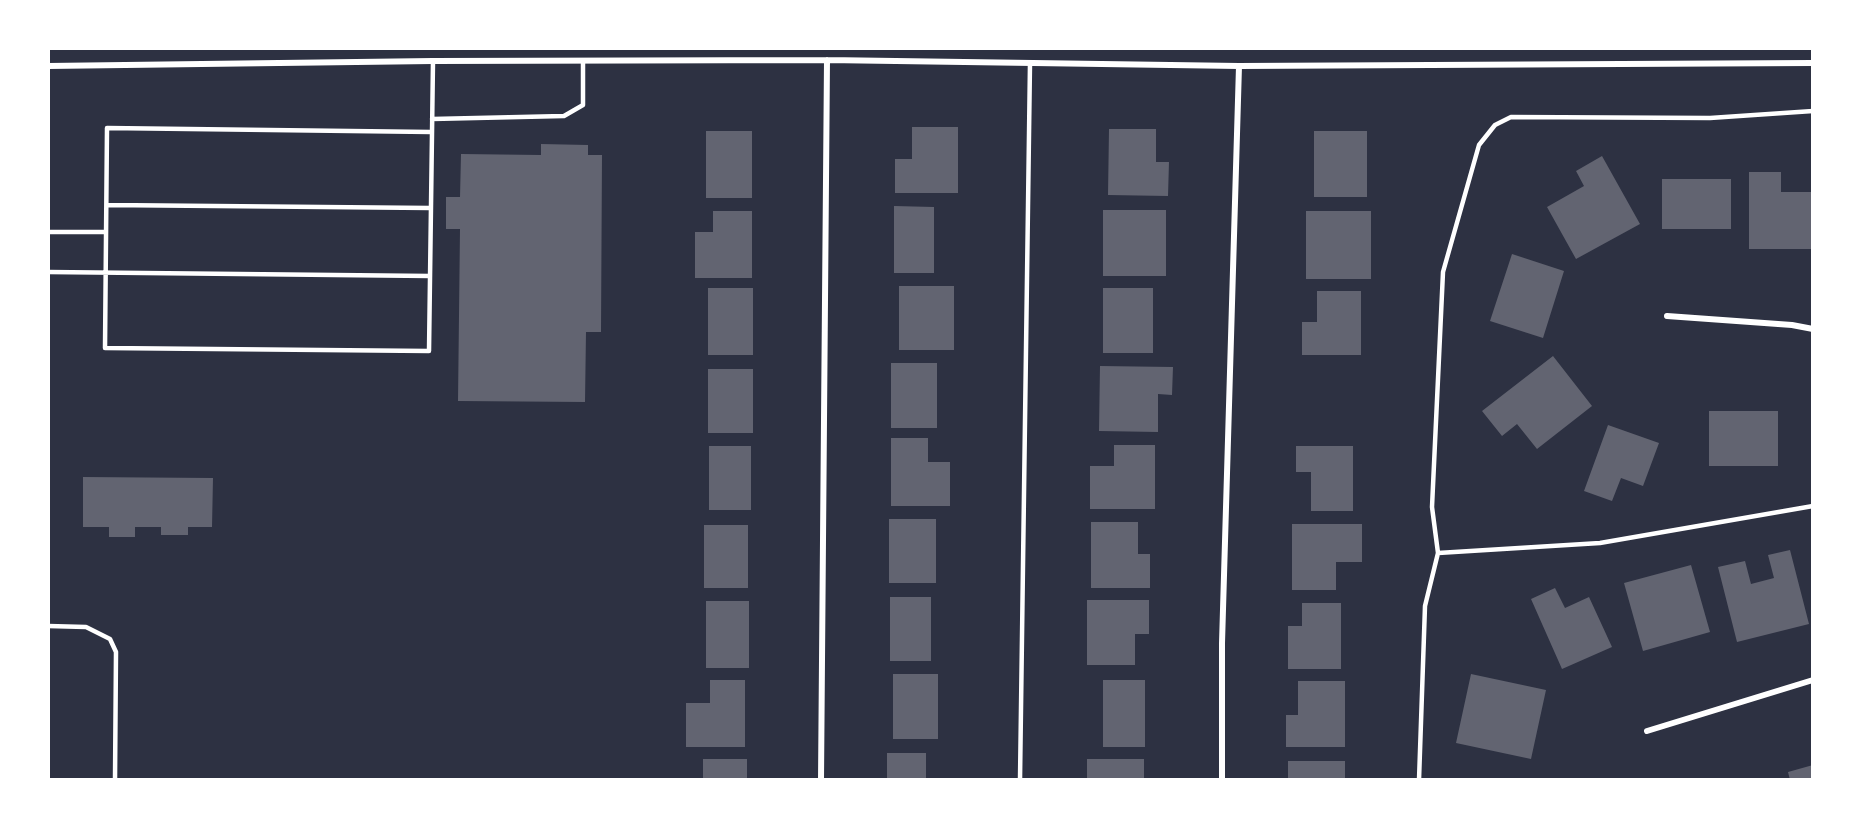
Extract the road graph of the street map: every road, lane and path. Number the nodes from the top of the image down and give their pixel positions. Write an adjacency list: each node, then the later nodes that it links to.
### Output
1 (827, 60): 3 (street); 4 (street); 26 (street)
2 (434, 61): 3 (street); 6 (street); 9 (lane)
3 (583, 61): 9 (lane)
4 (1030, 63): 7 (street); 27 (lane)
5 (1813, 63): 7 (street)
6 (48, 66)
7 (1239, 66): 28 (street)
8 (1813, 111): 21 (lane)
9 (432, 119): 10 (lane)
10 (431, 132): 11 (lane); 12 (lane)
11 (107, 205): 12 (lane); 14 (lane)
12 (430, 208): 17 (lane)
13 (48, 232): 14 (lane)
14 (106, 232): 16 (lane)
15 (48, 272): 16 (lane)
16 (106, 273): 17 (lane); 17 (lane)
17 (430, 276)
18 (1667, 316): 19 (street)
19 (1813, 329)
20 (1813, 506): 21 (lane)
21 (1438, 553): 29 (lane)
22 (48, 626): 25 (lane)
23 (1813, 680): 24 (street)
24 (1647, 731)
25 (116, 780)
26 (821, 780)
27 (1020, 780)
28 (1222, 780)
29 (1419, 780)

